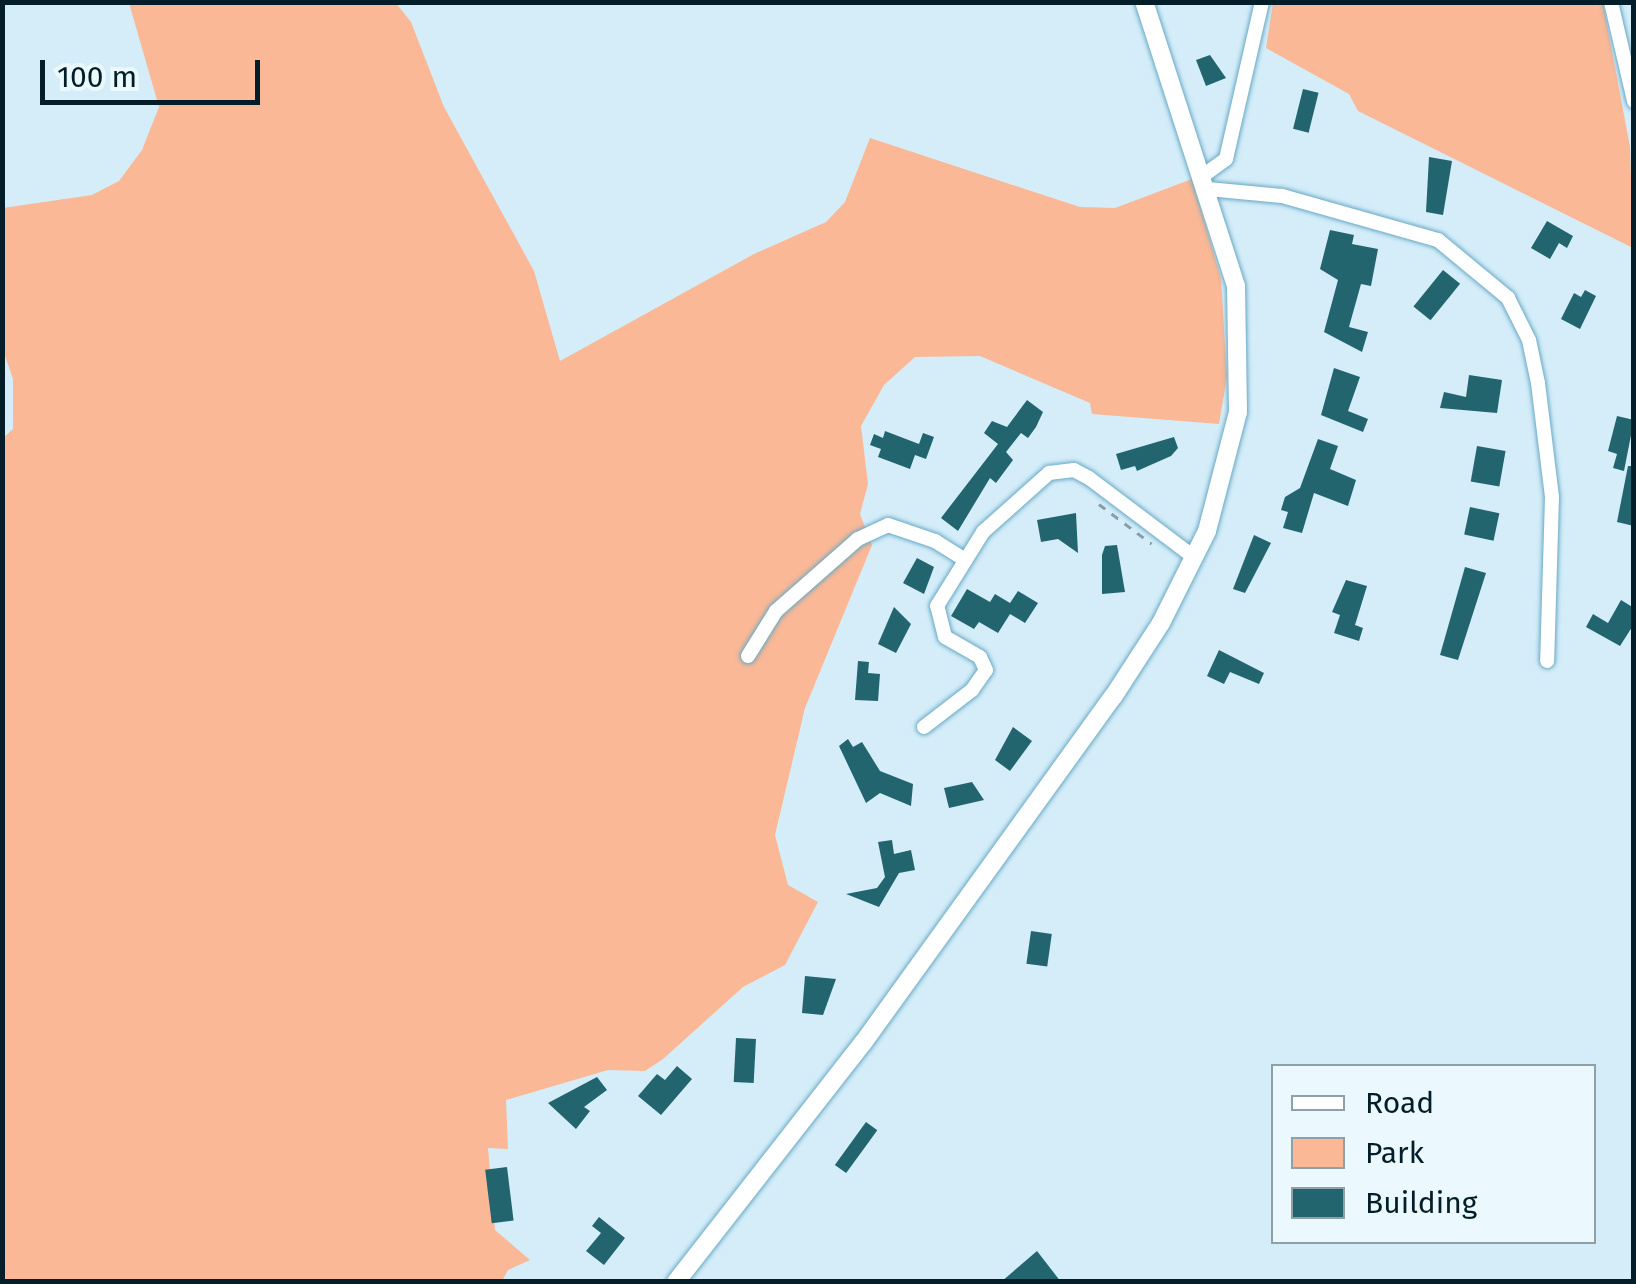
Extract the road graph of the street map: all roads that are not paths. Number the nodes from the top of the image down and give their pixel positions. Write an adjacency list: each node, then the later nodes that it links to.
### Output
1 (1144, 2): 5 (main road)
2 (1262, 2): 5 (street)
3 (1611, 2): 4 (street)
4 (1634, 101)
5 (1206, 182): 6 (main road); 9 (street)
6 (1195, 558): 7 (street); 11 (main road)
7 (964, 560): 8 (street); 10 (street)
8 (748, 656)
9 (1547, 661)
10 (924, 727)
11 (676, 1282)

